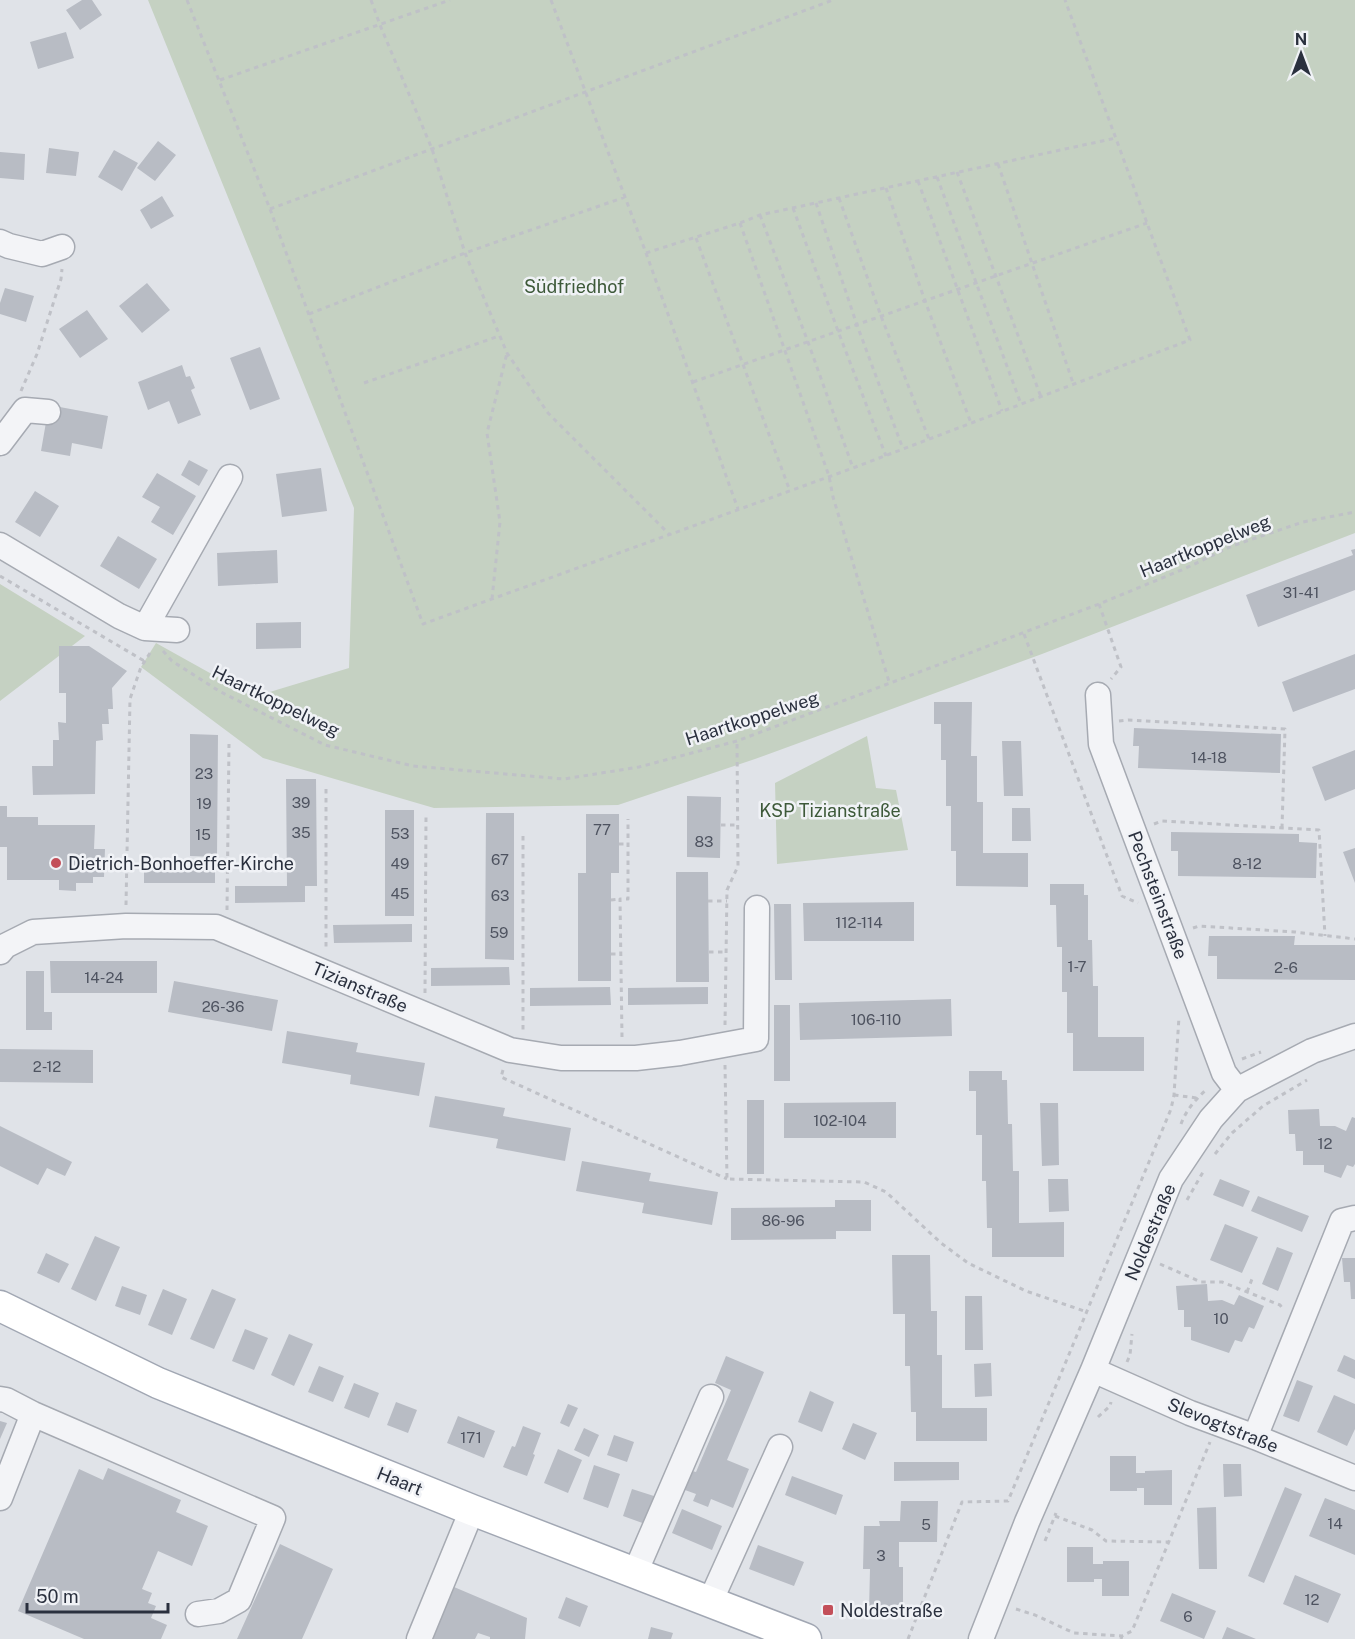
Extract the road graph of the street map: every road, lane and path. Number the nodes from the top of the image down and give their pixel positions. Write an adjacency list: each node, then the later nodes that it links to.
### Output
1 (187, 0): 10 (path)
2 (371, 0): 9 (path)
3 (450, 0): 9 (path)
4 (551, 0): 11 (path)
5 (808, 0): 8 (path)
6 (833, 0): 8 (path)
7 (1065, 0): 12 (path)
8 (810, 7): 11 (path)
9 (380, 25): 10 (path); 13 (path)
10 (220, 80): 23 (path)
11 (585, 92): 13 (path); 19 (path)
12 (1116, 138): 14 (path); 26 (path)
13 (432, 149): 23 (path); 30 (path)
14 (998, 164): 15 (path); 32 (path)
15 (957, 172): 16 (path); 33 (path)
16 (937, 177): 17 (path); 34 (path)
17 (918, 181): 18 (path); 35 (path)
18 (886, 188): 20 (path); 36 (path)
19 (625, 197): 30 (path); 31 (path)
20 (839, 198): 21 (path); 38 (path)
21 (816, 203): 22 (path); 39 (path)
22 (793, 208): 24 (path); 40 (path)
23 (270, 209): 37 (path)
24 (760, 215): 25 (path); 42 (path)
25 (740, 223): 27 (path); 43 (path)
26 (1147, 223): 32 (path); 48 (path)
27 (696, 238): 31 (path); 45 (path)
28 (0, 242): 29 (street)
29 (62, 247): 49 (path)
30 (465, 253): 37 (path); 41 (path)
31 (646, 253): 46 (path)
32 (1032, 264): 33 (path); 48 (path)
33 (996, 276): 34 (path); 50 (path)
34 (976, 283): 35 (path); 51 (path)
35 (957, 290): 36 (path); 52 (path)
36 (925, 301): 38 (path); 54 (path)
37 (309, 314): 68 (path)
38 (881, 316): 39 (path); 55 (path)
39 (857, 325): 40 (path); 57 (path)
40 (838, 332): 42 (path); 58 (path)
41 (499, 336): 44 (path); 47 (path)
42 (808, 342): 43 (path); 59 (path)
43 (785, 350): 45 (path); 60 (path)
44 (507, 353): 65 (path); 68 (path)
45 (742, 365): 46 (path); 62 (path)
46 (693, 382): 63 (path)
47 (364, 383)
48 (1074, 384): 50 (path)
49 (20, 392)
50 (1041, 397): 51 (path)
51 (1022, 404): 52 (path)
52 (1002, 411): 54 (path)
53 (48, 412): 56 (street)
54 (972, 423): 55 (path)
55 (929, 439): 57 (path)
56 (0, 444)
57 (903, 449): 58 (path)
58 (886, 456): 59 (path)
59 (854, 468): 60 (path)
60 (829, 476): 62 (path); 74 (path)
61 (230, 477): 72 (street)
62 (790, 491): 63 (path)
63 (738, 509): 65 (path)
64 (1355, 512): 69 (path, Haartkoppelweg)
65 (669, 534): 68 (path)
66 (0, 545): 72 (street)
67 (0, 576): 73 (path)
68 (492, 599)
69 (1099, 604): 71 (path, Haartkoppelweg); 75 (path)
70 (177, 630): 72 (street)
71 (1024, 634): 74 (path, Haartkoppelweg); 93 (path)
72 (151, 636): 73 (path); 77 (path, Haartkoppelweg)
73 (146, 662): 95 (path)
74 (890, 685): 77 (path, Haartkoppelweg)
75 (1098, 695): 76 (street, Pechsteinstraße)
76 (1100, 723): 84 (path); 85 (street, Pechsteinstraße)
77 (738, 741): 83 (path)
78 (229, 744): 96 (path)
79 (326, 789): 105 (path)
80 (426, 815): 107 (path)
81 (628, 819): 88 (path)
82 (721, 825): 83 (path)
83 (738, 825): 92 (path)
84 (1282, 828): 85 (path); 98 (path)
85 (1134, 831): 97 (street, Pechsteinstraße)
86 (523, 836): 110 (path)
87 (619, 844): 88 (path)
88 (628, 844): 89 (path)
89 (620, 899): 90 (path); 104 (path)
90 (611, 900)
91 (708, 901): 92 (path)
92 (727, 901): 102 (path)
93 (1139, 904)
94 (757, 908): 109 (street, Tizianstraße)
95 (126, 926): 96 (street, Tizianstraße); 100 (street, Tizianstraße)
96 (227, 932): 105 (street, Tizianstraße)
97 (1173, 936): 98 (path); 113 (street, Pechsteinstraße)
98 (1325, 936): 99 (path)
99 (1355, 939)
100 (0, 952)
101 (709, 952): 102 (path)
102 (726, 952): 109 (path)
103 (611, 954): 104 (path)
104 (621, 954): 111 (path)
105 (326, 973): 107 (street, Tizianstraße)
106 (1176, 1008): 114 (path)
107 (425, 1014): 110 (street, Tizianstraße)
108 (1355, 1036): 113 (street, Noldestraße)
109 (725, 1045): 111 (street, Tizianstraße); 118 (path)
110 (516, 1051): 111 (street, Tizianstraße); 118 (path)
111 (622, 1058)
112 (1313, 1076): 116 (path)
113 (1237, 1090): 126 (street, Noldestraße)
114 (1174, 1095): 115 (path); 125 (path)
115 (1197, 1098)
116 (1210, 1161)
117 (1204, 1171): 119 (path)
118 (727, 1179): 125 (path)
119 (1183, 1210)
120 (1355, 1218): 127 (street)
121 (1160, 1264): 123 (path)
122 (1252, 1279): 123 (path)
123 (1247, 1292): 127 (path)
124 (0, 1306): 140 (main road, Haart)
125 (1087, 1312): 126 (path); 151 (path)
126 (1123, 1326): 128 (street, Noldestraße); 129 (path)
127 (1300, 1326): 135 (street)
128 (1093, 1370): 129 (street, Slevogtstraße); 152 (street, Noldestraße)
129 (1119, 1382): 133 (path); 134 (street, Slevogtstraße)
130 (711, 1397): 144 (street)
131 (0, 1399): 132 (street)
132 (33, 1414): 138 (street); 147 (street)
133 (1096, 1418)
134 (1218, 1424): 135 (street, Slevogtstraße); 142 (path)
135 (1255, 1437): 137 (street, Slevogtstraße)
136 (780, 1447): 145 (street)
137 (1355, 1478)
138 (0, 1497)
139 (1060, 1505): 141 (path)
140 (471, 1510): 144 (main road, Haart); 150 (street)
141 (1055, 1515): 142 (path); 143 (path)
142 (1168, 1542): 148 (path)
143 (1042, 1547)
144 (635, 1573): 145 (main road, Haart)
145 (710, 1602): 149 (main road, Haart)
146 (1016, 1609): 148 (path)
147 (198, 1614)
148 (1121, 1637)
149 (801, 1638)
150 (419, 1639)
151 (908, 1639)
152 (981, 1639)

